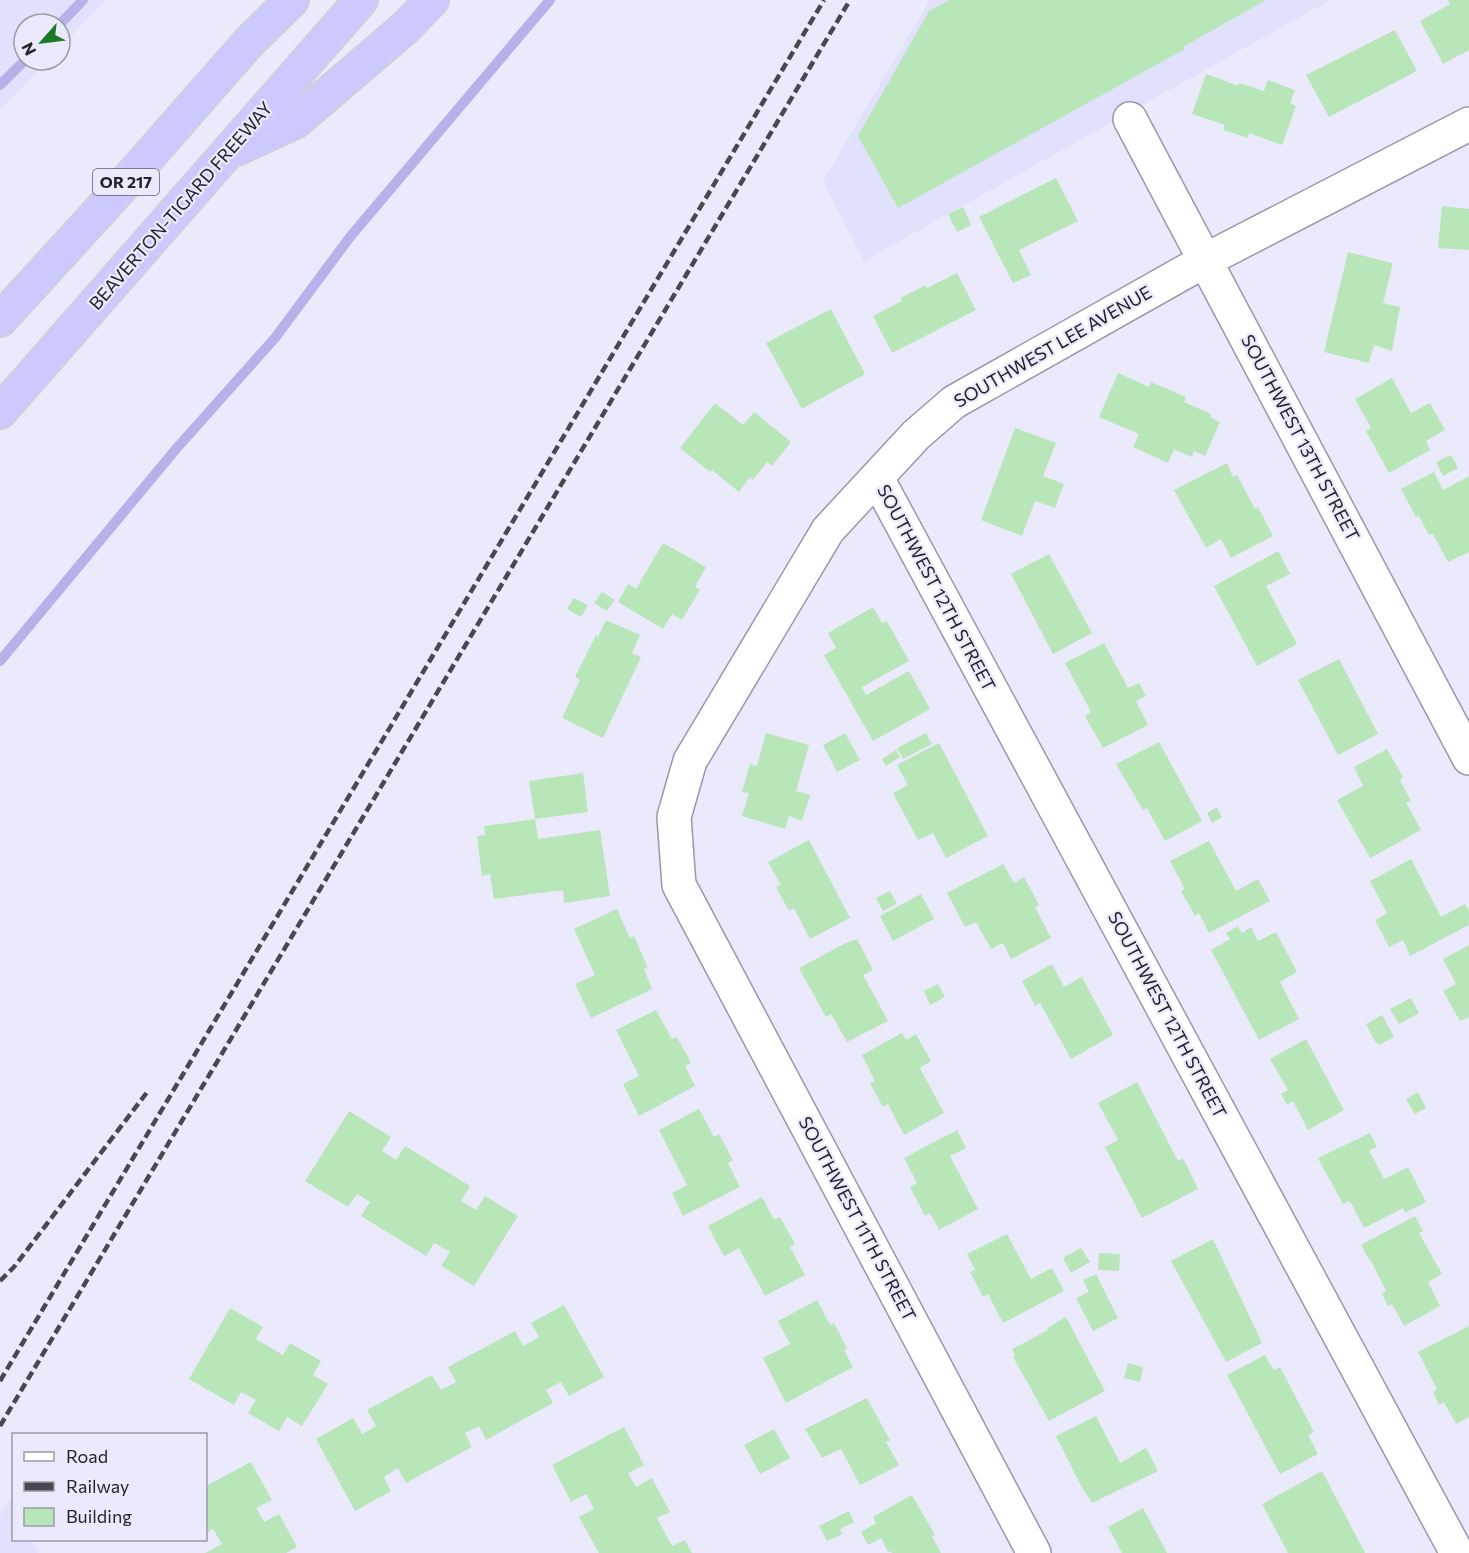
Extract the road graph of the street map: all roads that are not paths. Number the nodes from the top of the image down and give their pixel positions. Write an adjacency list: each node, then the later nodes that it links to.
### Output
1 (266, 0): 5 (highway)
2 (292, 0): 5 (highway, OR 217)
3 (361, 0): 8 (highway, BEAVERTON-TIGARD FREEWAY / OR 217)
4 (432, 0): 8 (highway)
5 (249, 42): 10 (highway, OR 217)
6 (1130, 119): 9 (street, SOUTHWEST 13TH STREET)
7 (1469, 124): 9 (street, SOUTHWEST LEE AVENUE)
8 (226, 154): 11 (highway, BEAVERTON-TIGARD FREEWAY / OR 217)
9 (1206, 260): 12 (street, SOUTHWEST LEE AVENUE); 13 (street, SOUTHWEST 13TH STREET)
10 (0, 320)
11 (0, 412)
12 (877, 478): 14 (street, SOUTHWEST LEE AVENUE); 16 (street, SOUTHWEST 12TH STREET)
13 (1469, 758)
14 (679, 885): 15 (street, SOUTHWEST 11TH STREET)
15 (1034, 1553)
16 (1457, 1553)

